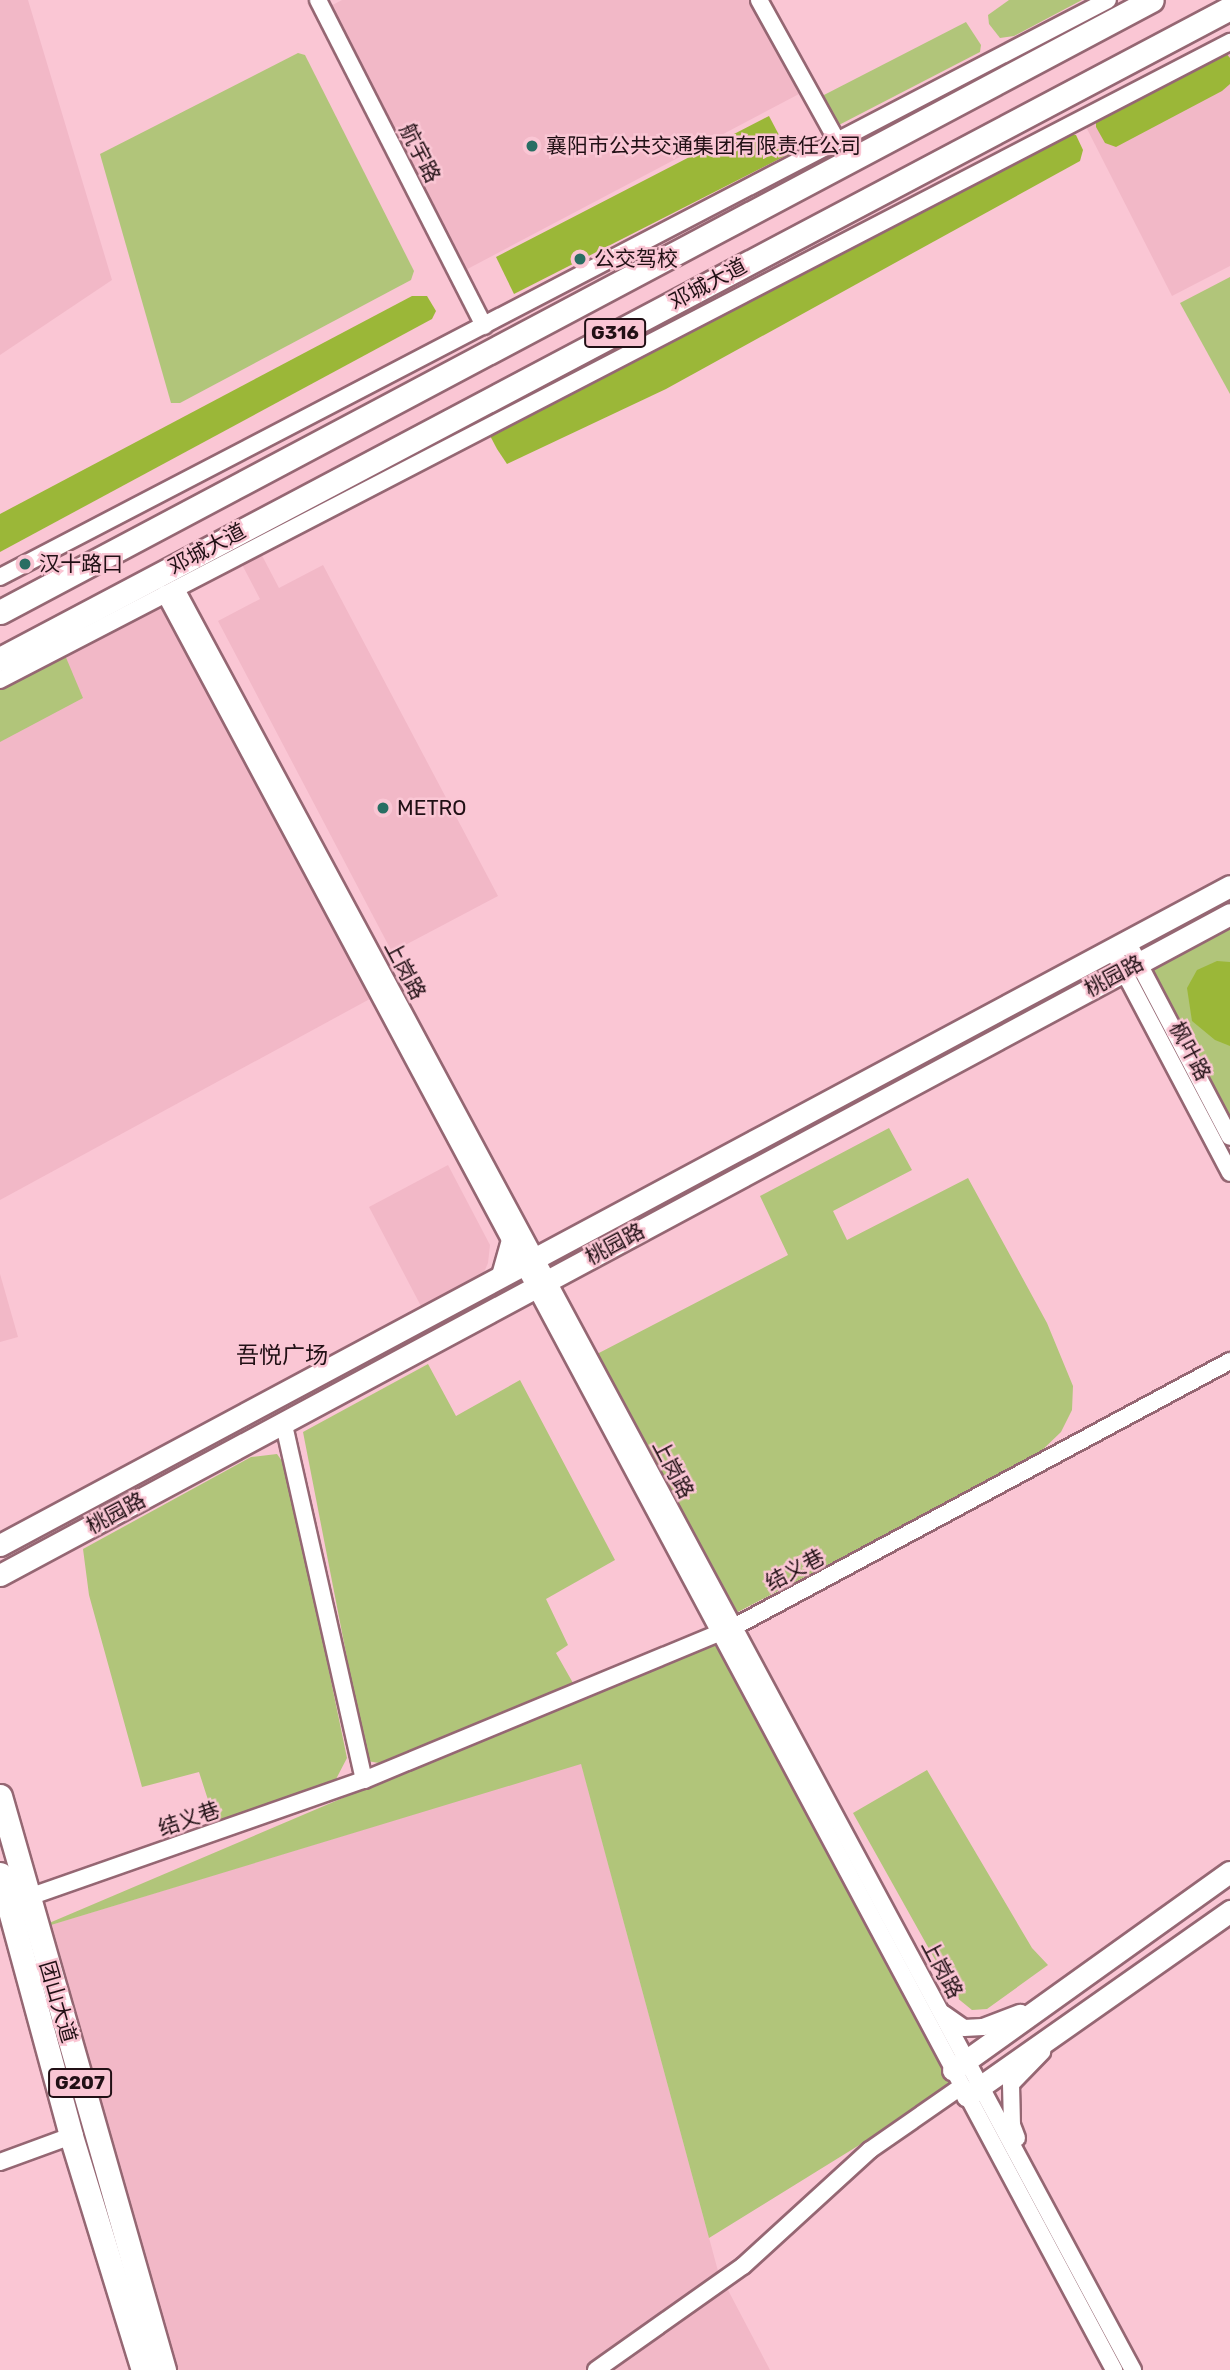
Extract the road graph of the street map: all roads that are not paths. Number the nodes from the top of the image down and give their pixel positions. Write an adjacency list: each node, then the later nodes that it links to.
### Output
1 (317, 0): 10 (street, 航宇路)
2 (760, 0): 7 (street)
3 (1108, 0): 7 (street)
4 (1152, 0): 9 (highway, 邓城大道 / G316)
5 (1224, 14): 14 (highway, 邓城大道 / G316)
6 (1230, 42): 12 (street)
7 (837, 141): 8 (street)
8 (817, 152): 9 (street); 10 (street)
9 (828, 173): 13 (highway, 邓城大道 / G316)
10 (484, 326): 11 (street)
11 (0, 577)
12 (171, 591): 15 (street); 22 (street, 上岗路)
13 (0, 612)
14 (0, 659)
15 (0, 680)
16 (1230, 886): 18 (main road, 桃园路)
17 (1230, 914): 19 (main road, 桃园路)
18 (1120, 945): 19 (street, 枫叶路); 23 (main road, 桃园路)
19 (1131, 967): 20 (street, 枫叶路); 21 (street, 枫叶路); 25 (main road, 桃园路)
20 (1230, 1137)
21 (1230, 1172)
22 (517, 1237): 23 (street); 24 (street, 上岗路); 26 (street)
23 (559, 1247): 24 (main road, 桃园路)
24 (530, 1262): 26 (main road, 桃园路); 27 (street, 上岗路)
25 (570, 1268): 27 (main road, 桃园路); 29 (street)
26 (499, 1279): 32 (main road, 桃园路)
27 (541, 1284): 28 (main road, 桃园路); 29 (street, 上岗路)
28 (513, 1299): 29 (street); 31 (main road, 桃园路)
29 (554, 1307): 34 (street, 上岗路)
30 (1230, 1361): 34 (street, 结义巷)
31 (283, 1422): 33 (main road, 桃园路); 35 (street)
32 (0, 1545)
33 (0, 1575)
34 (727, 1629): 35 (street, 结义巷); 43 (street, 上岗路); 44 (street, 上岗路)
35 (364, 1780): 39 (street, 结义巷)
36 (0, 1796): 39 (highway, 团山大道 / G207)
37 (1230, 1872): 41 (main road)
38 (0, 1874): 45 (highway, 团山大道 / G207)
39 (29, 1897): 49 (highway, 团山大道 / G207)
40 (1230, 1912): 42 (main road)
41 (1077, 1982): 43 (street); 44 (main road)
42 (1090, 2010): 44 (main road); 47 (street)
43 (941, 2012): 44 (street, 上岗路)
44 (966, 2079): 47 (street, 上岗路); 50 (street); 51 (street, 上岗路)
45 (71, 2136): 46 (street); 48 (highway, 团山大道 / G207)
46 (0, 2161)
47 (1046, 2208): 52 (street, 上岗路)
48 (142, 2370)
49 (164, 2370)
50 (596, 2370)
51 (1114, 2370)
52 (1133, 2370)

